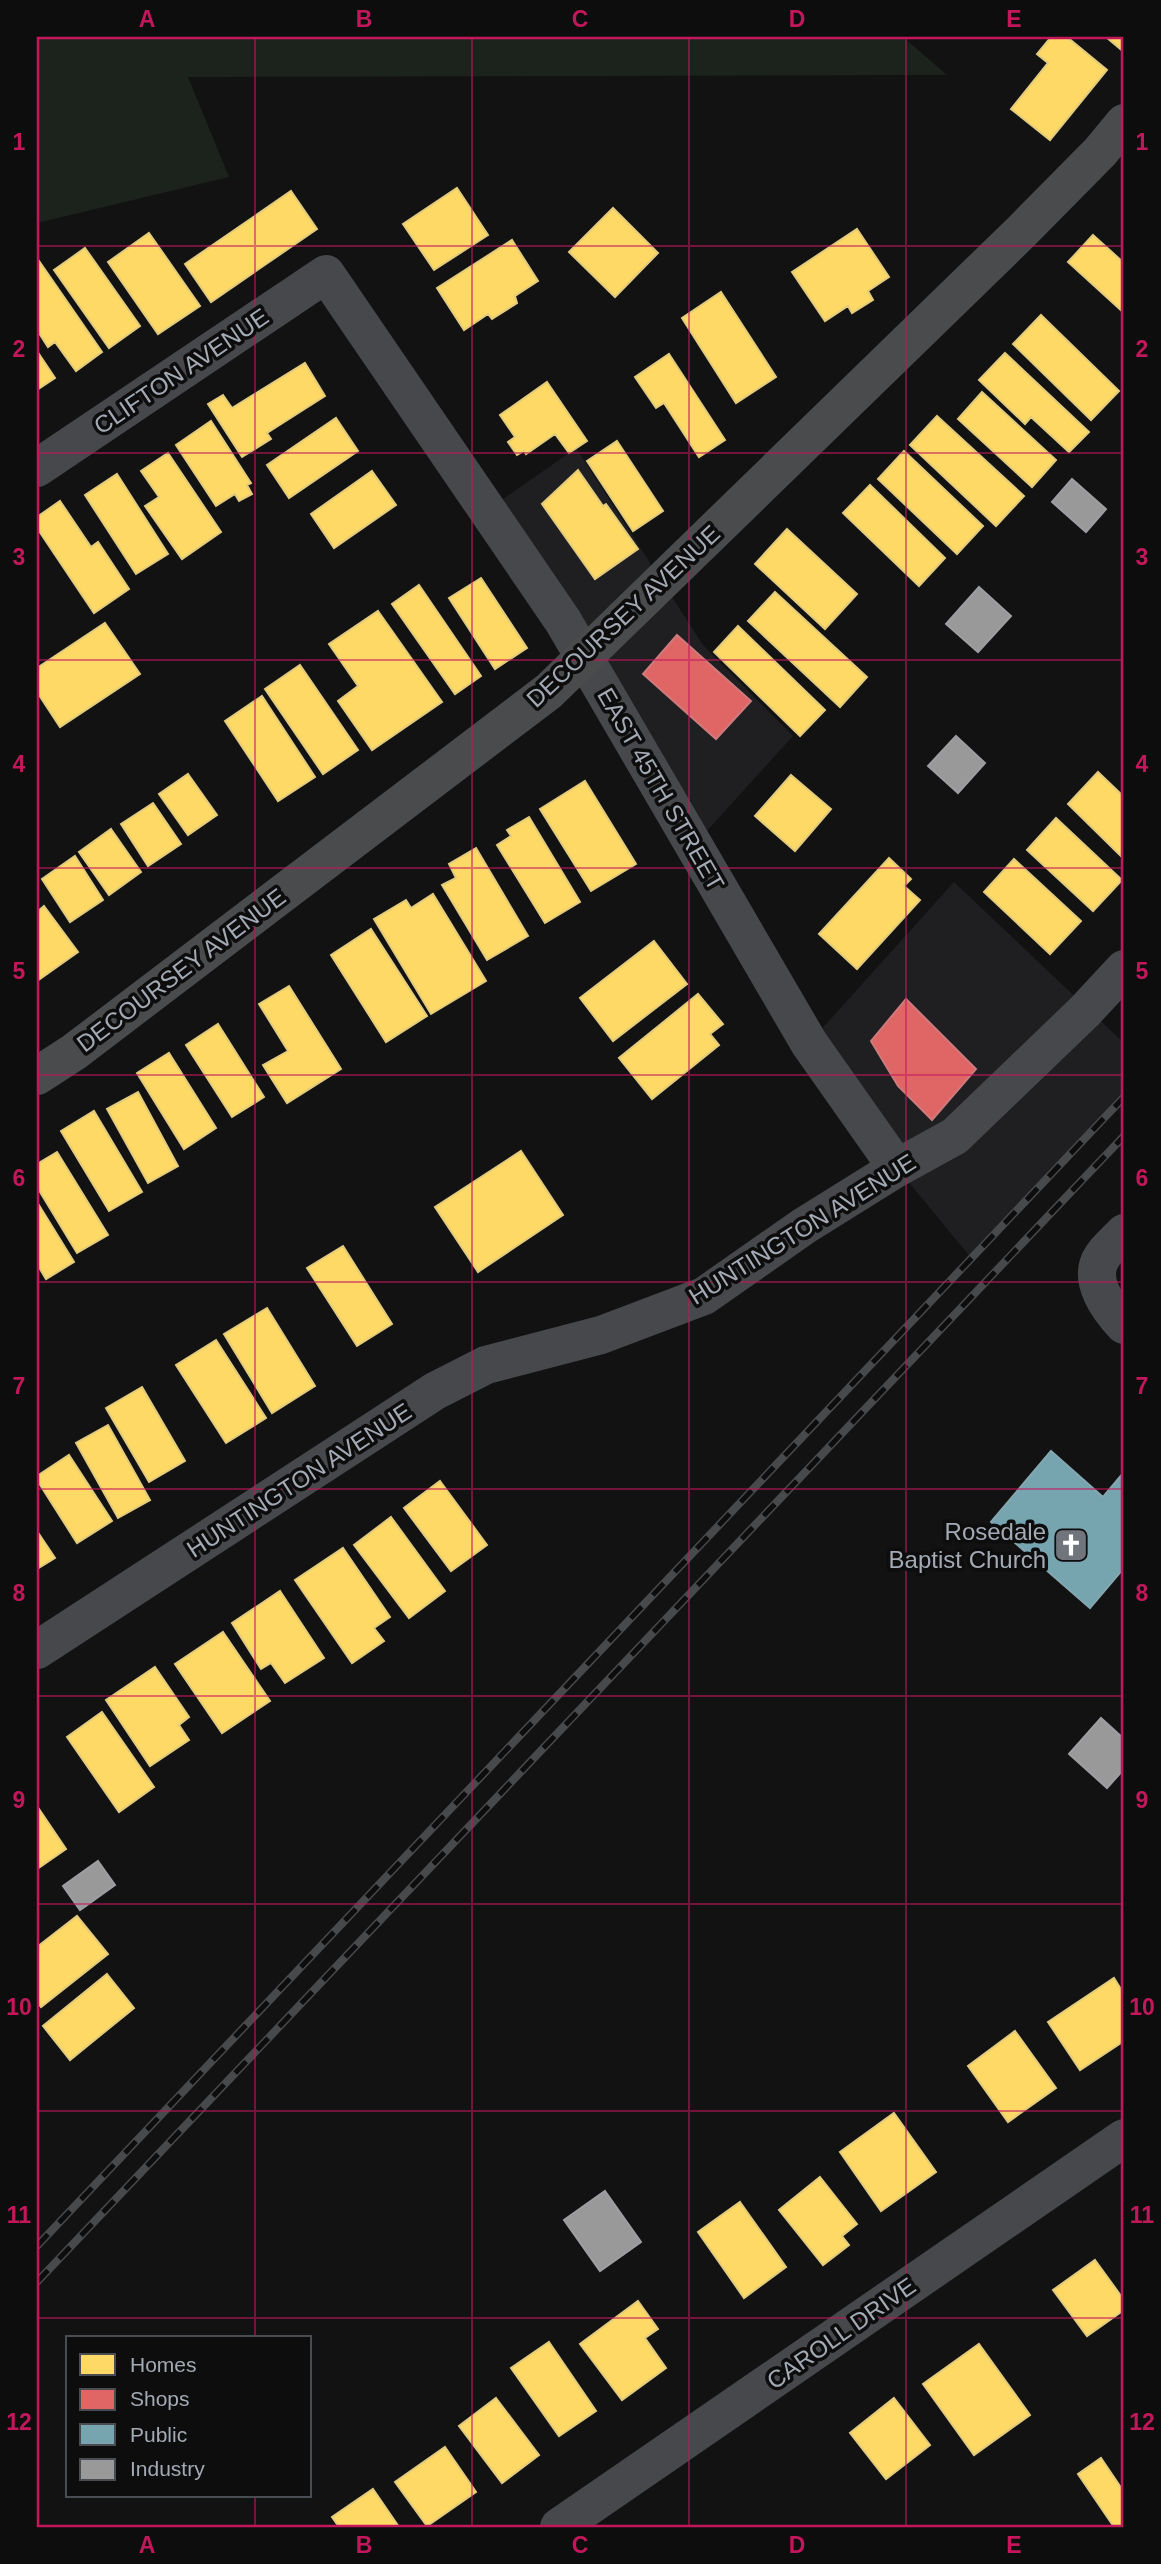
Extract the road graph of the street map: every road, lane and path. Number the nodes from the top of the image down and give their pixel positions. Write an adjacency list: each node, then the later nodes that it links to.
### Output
1 (1124, 123): 4 (main road, DECOURSEY AVENUE)
2 (326, 274): 3 (street, CLIFTON AVENUE); 4 (street, EAST 45TH STREET)
3 (37, 468)
4 (584, 654): 6 (main road, DECOURSEY AVENUE); 7 (street, EAST 45TH STREET)
5 (1124, 969): 7 (street, HUNTINGTON AVENUE)
6 (37, 1076)
7 (897, 1168): 10 (street, HUNTINGTON AVENUE)
8 (1124, 1233): 9 (street)
9 (1124, 1325)
10 (37, 1650)
11 (1124, 2138): 12 (street, CAROLL DRIVE)
12 (559, 2527)

